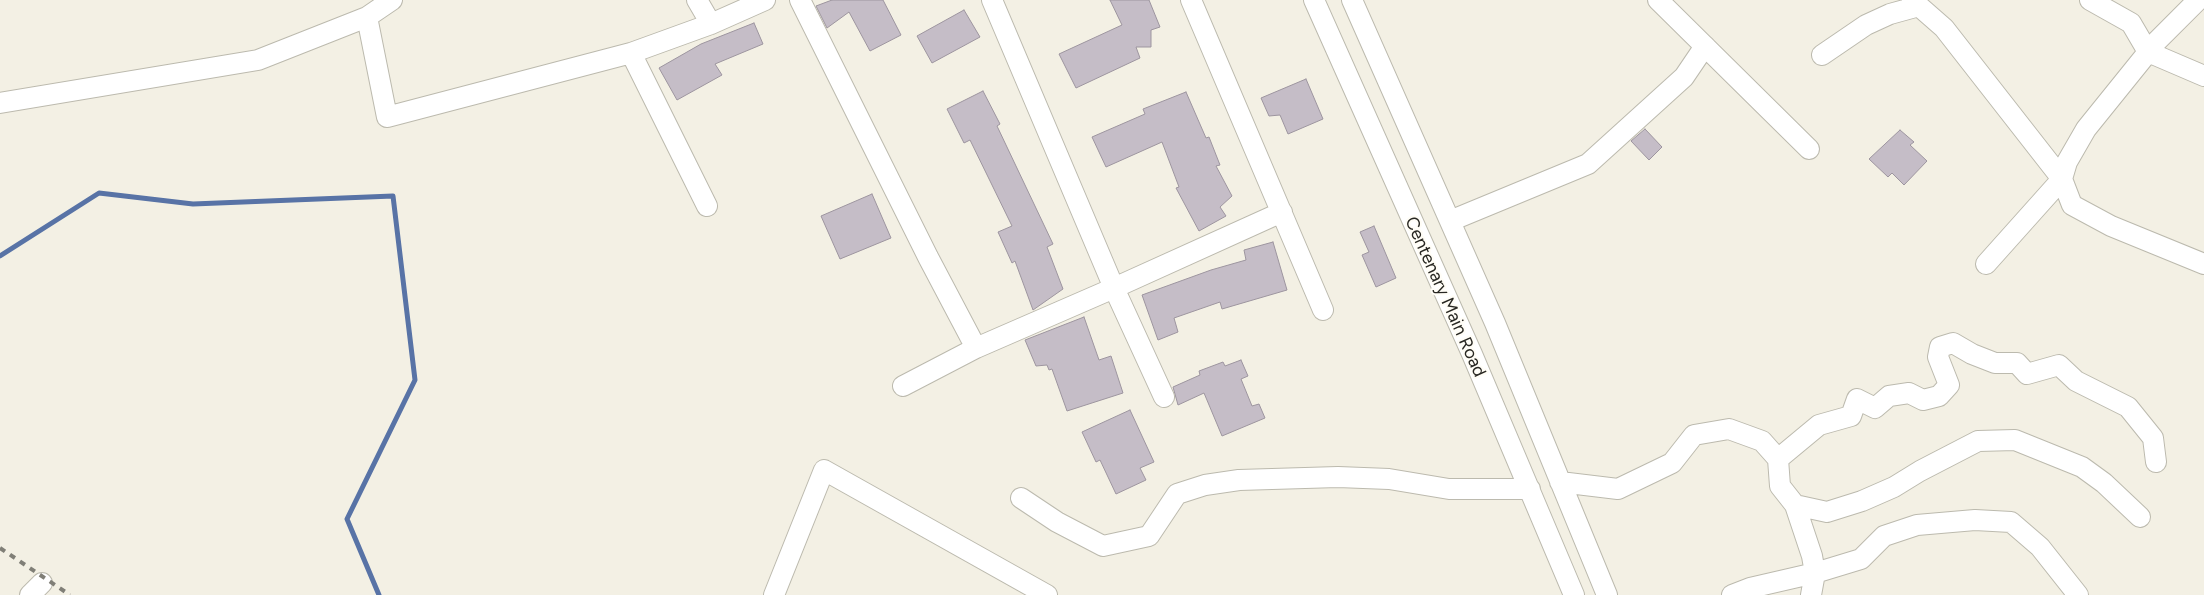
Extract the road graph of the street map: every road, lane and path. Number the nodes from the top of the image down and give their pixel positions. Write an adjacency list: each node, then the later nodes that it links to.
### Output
1 (392, 0): 13 (street)
2 (697, 0): 14 (street)
3 (766, 0): 14 (street)
4 (800, 0): 31 (street)
5 (992, 0): 28 (street)
6 (1191, 0): 24 (street)
7 (1314, 0): 32 (street, Centenary Main Road)
8 (1352, 0): 25 (street, Centenary Main Road)
9 (1658, 0): 15 (street)
10 (2090, 0): 16 (street)
11 (2198, 0): 16 (street)
12 (1916, 3): 18 (street); 22 (street)
13 (367, 18): 17 (street); 20 (street)
14 (711, 24): 17 (street)
15 (1705, 46): 21 (street); 25 (street)
16 (2148, 52): 19 (street); 22 (street)
17 (631, 53): 23 (street)
18 (1822, 55)
19 (2204, 76)
20 (0, 103)
21 (1809, 149)
22 (2062, 179): 26 (street); 27 (street)
23 (707, 206)
24 (1282, 212): 28 (street); 29 (street)
25 (1450, 221): 30 (street, Centenary Main Road)
26 (1986, 264)
27 (2204, 264)
28 (1114, 288): 31 (street); 34 (street)
29 (1323, 310)
30 (1504, 343): 32 (street); 37 (street, Centenary Main Road)
31 (976, 348): 33 (street)
32 (1472, 354): 38 (street, Centenary Main Road)
33 (903, 386)
34 (1164, 397)
35 (1778, 459): 36 (street); 37 (street); 40 (street)
36 (2156, 462)
37 (1560, 482): 46 (street, Centenary Main Road)
38 (1530, 489): 39 (street); 45 (street, Centenary Main Road)
39 (1021, 498)
40 (1795, 505): 41 (street); 42 (street)
41 (2140, 517)
42 (1815, 573): 47 (street); 48 (street); 49 (street)
43 (774, 595): 44 (street)
44 (1047, 595)
45 (1574, 595)
46 (1607, 595)
47 (1732, 595)
48 (1811, 595)
49 (2078, 595)

